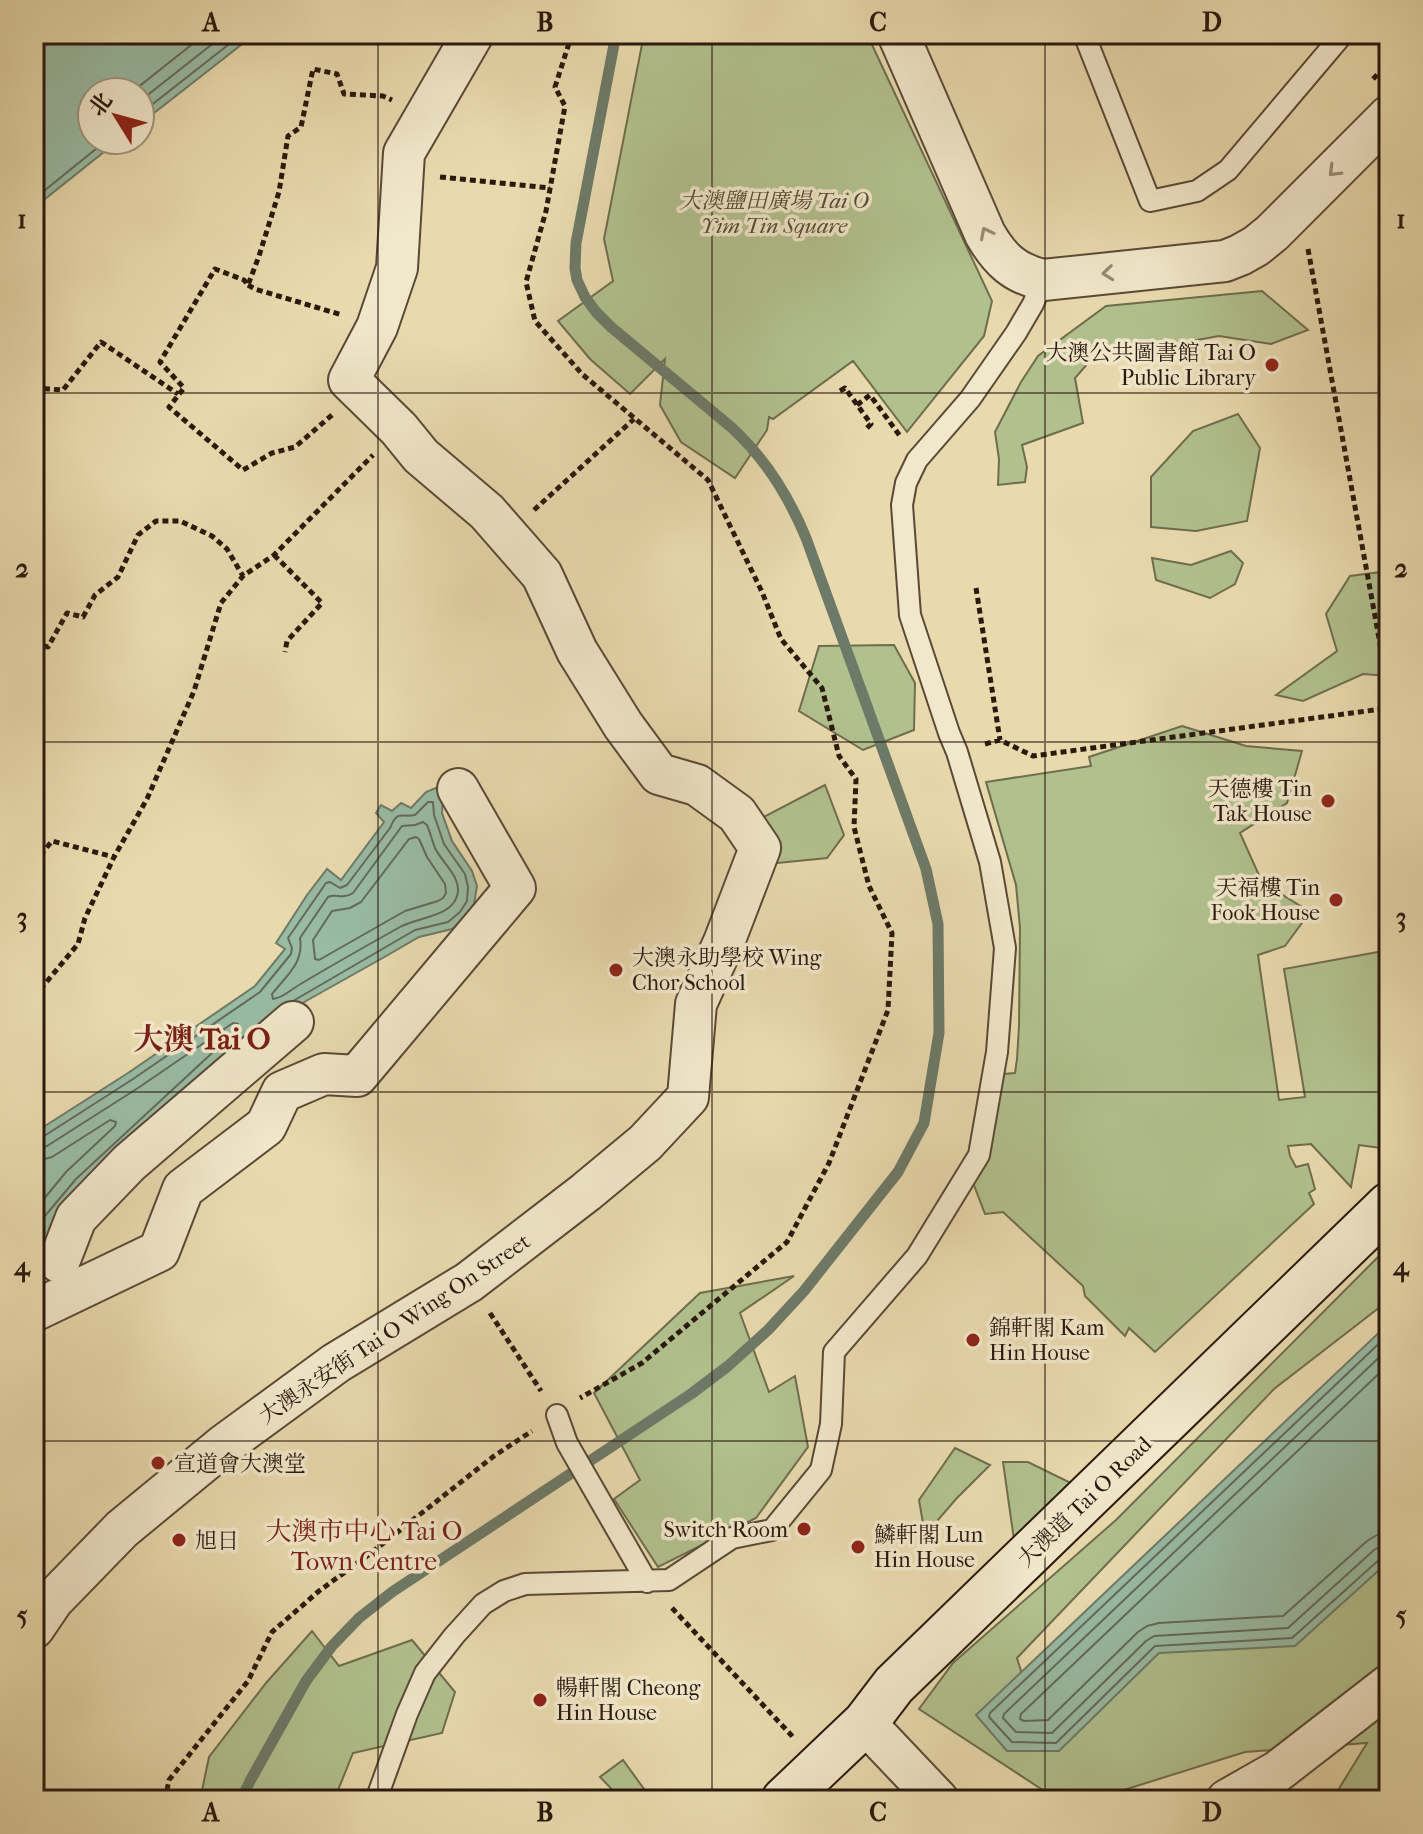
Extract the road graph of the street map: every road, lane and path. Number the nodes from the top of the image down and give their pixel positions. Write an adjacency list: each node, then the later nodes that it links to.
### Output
1 (473, 34): 6 (street)
2 (572, 34): 9 (path)
3 (898, 34): 11 (street, one-way to 3)
4 (1084, 34): 5 (lane)
5 (1343, 34)
6 (427, 113): 8 (street); 12 (path)
7 (1389, 116): 11 (street, one-way to 11)
8 (403, 174): 9 (path); 13 (street)
9 (550, 188): 19 (path)
10 (1307, 246): 29 (path)
11 (1043, 280): 22 (lane)
12 (248, 285): 13 (path); 17 (path)
13 (377, 327): 14 (street)
14 (349, 380): 17 (path); 21 (street)
15 (34, 388): 17 (path)
16 (840, 391): 18 (path)
17 (178, 394)
18 (857, 405): 20 (path); 22 (path)
19 (634, 419): 23 (path); 46 (path)
20 (867, 428)
21 (399, 429): 23 (street); 24 (path)
22 (917, 460): 32 (lane)
23 (507, 534): 44 (street, 大澳永安街 Tai O Wing On Street)
24 (274, 555): 25 (path); 28 (path)
25 (243, 576): 27 (path); 34 (path)
26 (976, 588): 31 (path)
27 (34, 643)
28 (285, 652)
29 (1389, 693)
30 (1389, 708): 31 (path)
31 (1000, 740): 32 (path)
32 (957, 752): 47 (lane)
33 (458, 789): 39 (street)
34 (114, 857): 35 (path); 36 (path)
35 (34, 863)
36 (34, 997)
37 (293, 1022): 38 (street)
38 (246, 1062): 39 (street); 40 (street)
39 (282, 1092): 42 (street)
40 (129, 1163): 42 (street); 43 (street)
41 (1389, 1205): 50 (main road, 大澳道 Tai O Road)
42 (173, 1216): 45 (street)
43 (59, 1262)
44 (469, 1282): 46 (path); 48 (street, 大澳永安街 Tai O Wing On Street)
45 (34, 1311)
46 (557, 1415): 47 (lane); 52 (path)
47 (647, 1582): 51 (path); 53 (lane)
48 (34, 1628)
49 (1389, 1685): 56 (street)
50 (865, 1723): 54 (main road, 大澳道 Tai O Road); 55 (street)
51 (797, 1742)
52 (165, 1800)
53 (376, 1800)
54 (784, 1800)
55 (938, 1800)
56 (1227, 1800)

